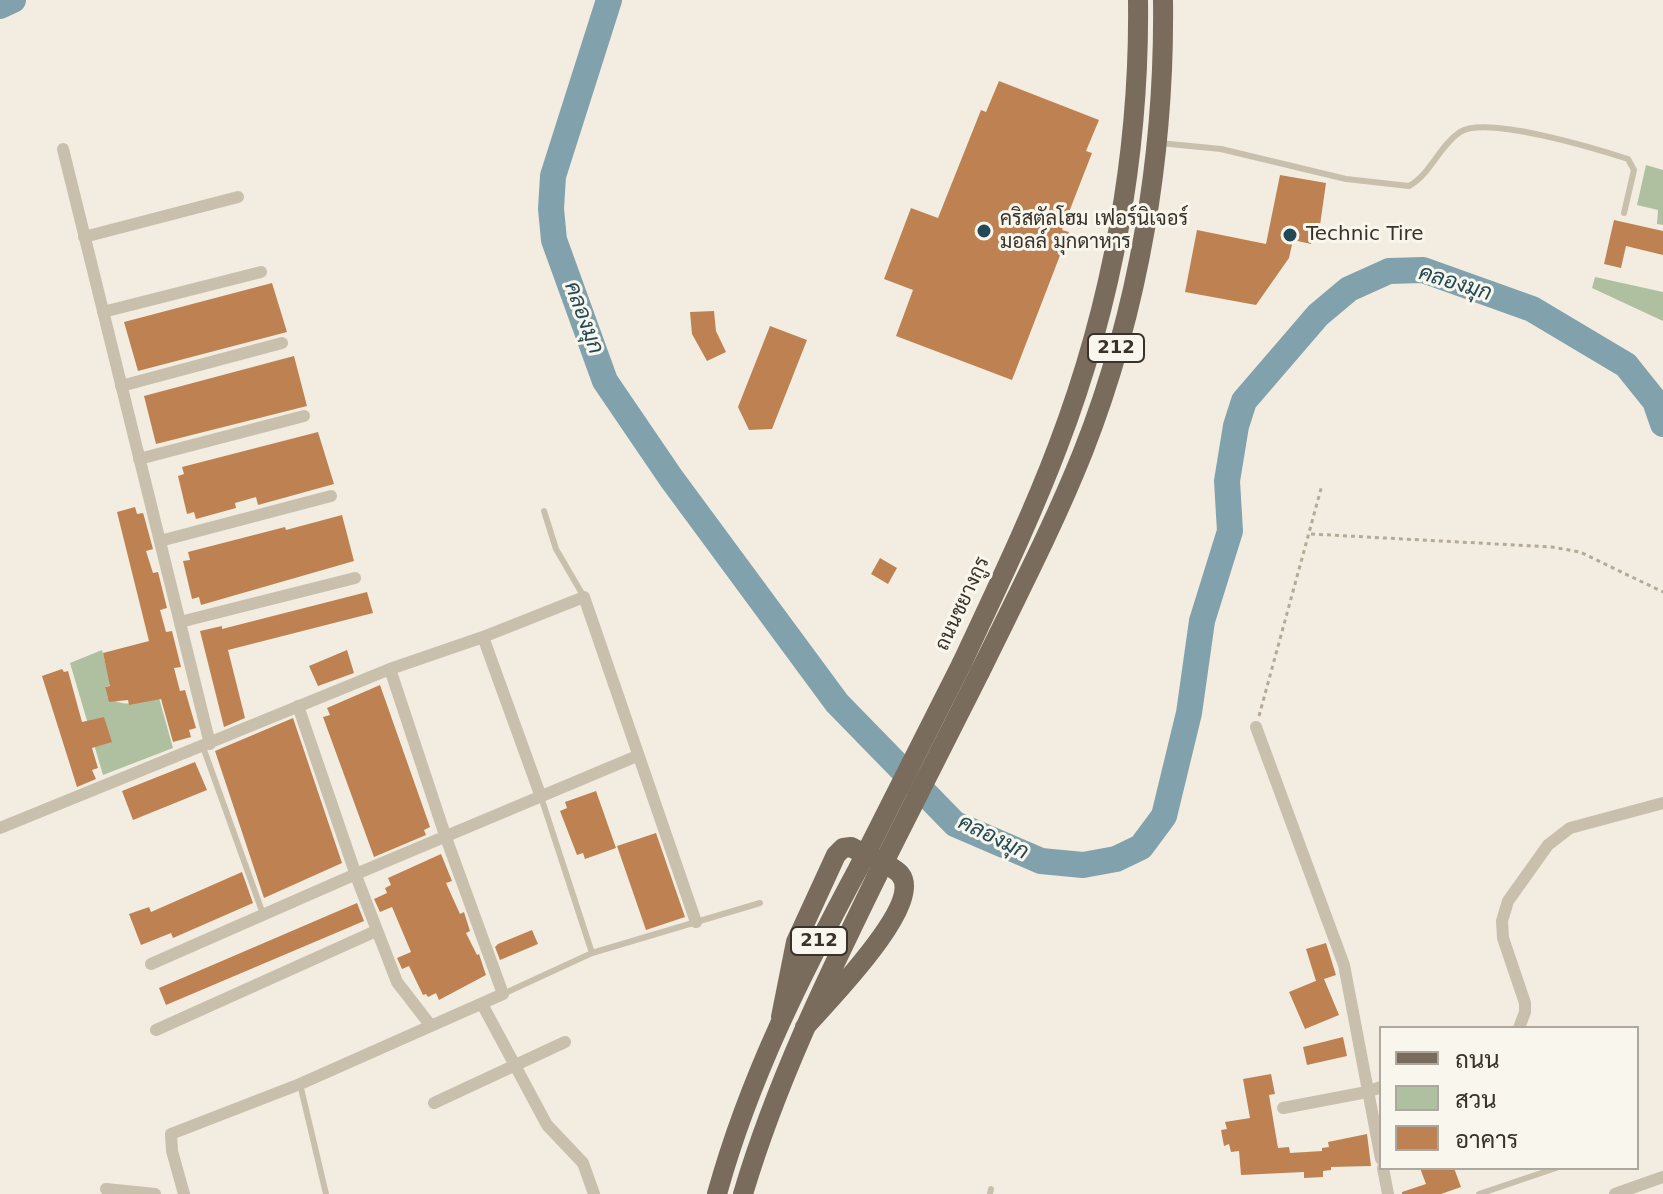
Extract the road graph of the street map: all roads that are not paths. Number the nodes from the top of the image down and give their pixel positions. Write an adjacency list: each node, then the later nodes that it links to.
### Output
1 (1138, 0): 21 (main road, ถนนชยางกูร / 212)
2 (1163, 0): 3 (main road, ถนนชยางกูร / 212)
3 (1156, 143): 6 (lane); 21 (main road, ถนนชยางกูร / 212)
4 (63, 149): 7 (street)
5 (238, 197): 7 (street)
6 (1624, 213)
7 (84, 237): 9 (street)
8 (261, 272): 9 (street)
9 (103, 312): 11 (street)
10 (282, 343): 11 (street)
11 (121, 386): 13 (street)
12 (304, 416): 13 (street)
13 (139, 459): 16 (street)
14 (331, 496): 16 (street)
15 (544, 511): 18 (lane)
16 (160, 541): 19 (street)
17 (355, 578): 19 (street)
18 (584, 597): 20 (street); 26 (street)
19 (180, 622): 25 (street)
20 (483, 637): 22 (street); 27 (street)
21 (971, 668): 31 (main road, ถนนชยางกูร / 212, bridge)
22 (390, 669): 23 (street); 30 (street)
23 (298, 706): 25 (street); 32 (street)
24 (1256, 727): 50 (street)
25 (207, 746): 29 (street); 34 (lane)
26 (637, 756): 27 (street); 35 (street)
27 (541, 797): 30 (street); 37 (lane)
28 (1663, 803): 43 (street)
29 (0, 828)
30 (445, 835): 32 (street); 39 (street)
31 (868, 871): 41 (main road, ถนนชยางกูร / 212); 44 (main road, ถนนชยางกูร / 212)
32 (356, 874): 34 (street); 36 (street)
33 (760, 903): 35 (lane)
34 (263, 914): 38 (street)
35 (696, 922): 37 (lane)
36 (376, 931): 42 (street); 45 (street)
37 (592, 953): 39 (lane)
38 (151, 964)
39 (503, 994): 40 (street)
40 (482, 1004): 42 (street); 47 (street)
41 (781, 1017): 44 (main road); 62 (main road, ถนนชยางกูร / 212)
42 (431, 1026): 48 (street)
43 (1520, 1026)
44 (805, 1027): 63 (main road, ถนนชยางกูร / 212)
45 (156, 1030)
46 (565, 1042): 47 (street)
47 (516, 1065): 51 (street); 61 (street)
48 (300, 1084): 59 (street); 60 (lane)
49 (1379, 1088): 50 (street)
50 (1367, 1092): 52 (street); 53 (street)
51 (434, 1103)
52 (1283, 1108)
53 (1379, 1149)
54 (1383, 1170): 64 (street)
55 (1550, 1170): 65 (lane)
56 (1663, 1177): 66 (street)
57 (106, 1189): 58 (street)
58 (155, 1194)
59 (184, 1194)
60 (326, 1194)
61 (594, 1194)
62 (717, 1194)
63 (743, 1194)
64 (1388, 1194)
65 (1479, 1194)
66 (1615, 1194)

